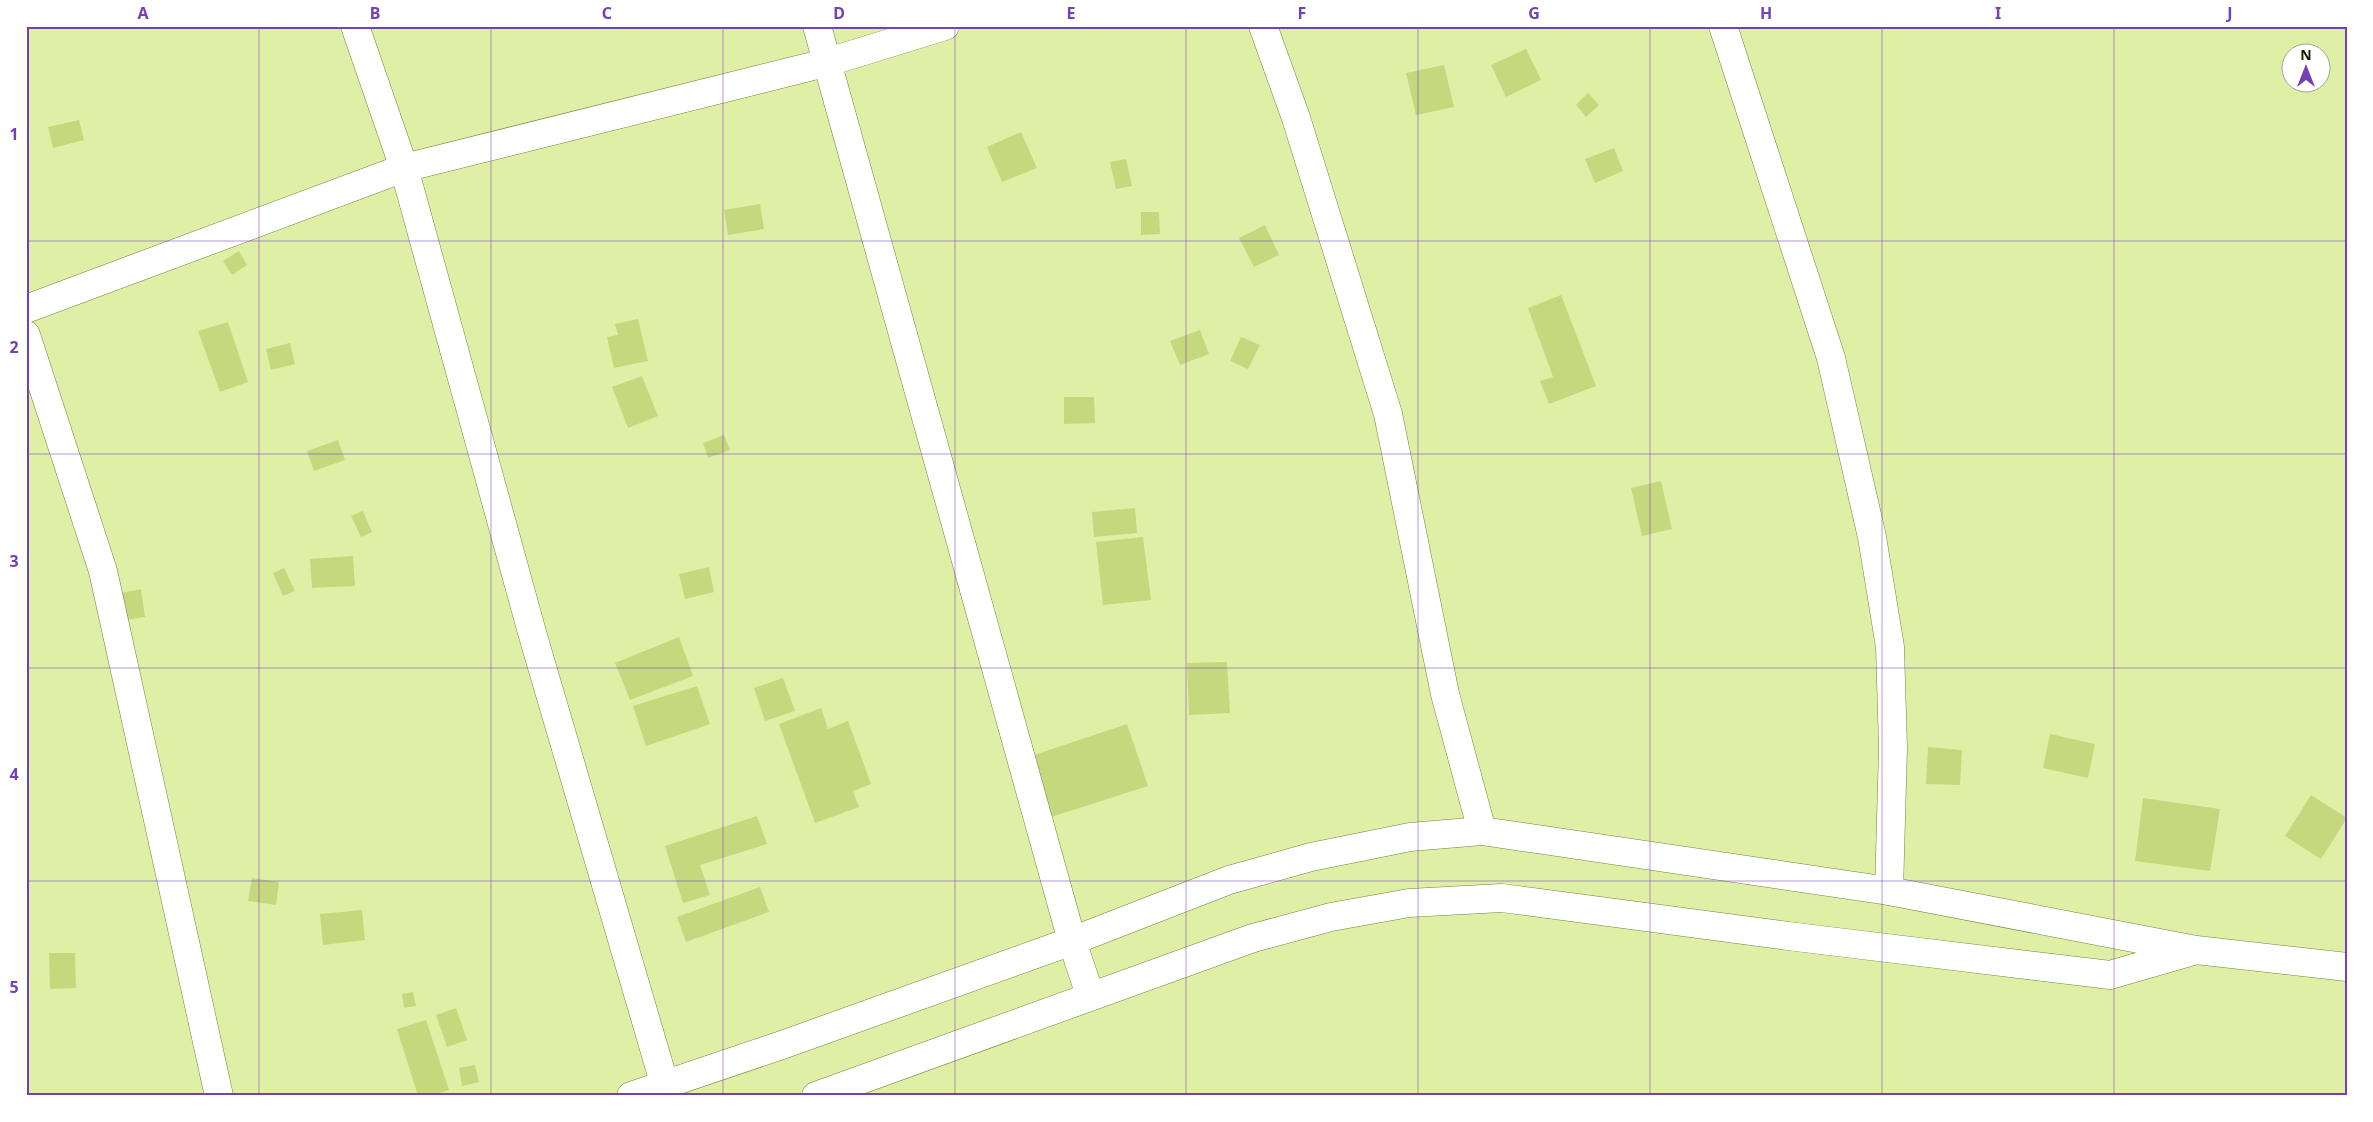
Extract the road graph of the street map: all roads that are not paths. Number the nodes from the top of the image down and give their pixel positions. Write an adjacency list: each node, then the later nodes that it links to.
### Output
1 (355, 26): 7 (street)
2 (816, 26): 6 (street)
3 (945, 26): 6 (street)
4 (1263, 26): 10 (street)
5 (1723, 26): 11 (street)
6 (825, 63): 7 (street); 12 (street)
7 (404, 168): 8 (street); 16 (street)
8 (26, 309)
9 (26, 336): 17 (street)
10 (1482, 831): 11 (street); 12 (street)
11 (1889, 891): 13 (street)
12 (1072, 941): 15 (street); 16 (street)
13 (2196, 950): 14 (street); 15 (street)
14 (2347, 967)
15 (1090, 995): 19 (street)
16 (667, 1091): 18 (street)
17 (219, 1096)
18 (631, 1096)
19 (816, 1096)

